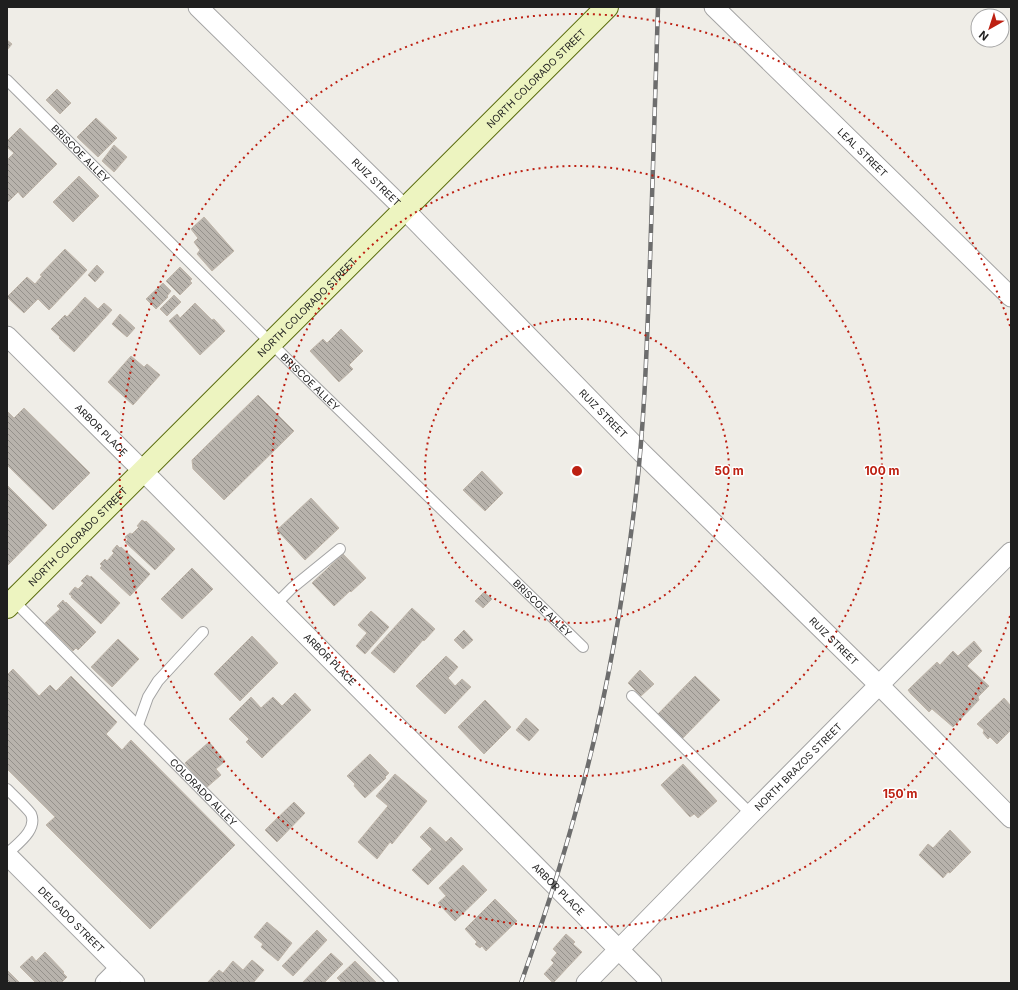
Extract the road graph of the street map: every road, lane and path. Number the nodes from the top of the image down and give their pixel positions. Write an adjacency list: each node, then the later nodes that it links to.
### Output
1 (198, 7): 5 (street, RUIZ STREET)
2 (607, 7): 5 (main road, NORTH COLORADO STREET)
3 (714, 7): 6 (street, LEAL STREET)
4 (7, 80): 8 (lane, BRISCOE ALLEY)
5 (404, 209): 8 (main road, NORTH COLORADO STREET); 16 (street, RUIZ STREET)
6 (1011, 297)
7 (7, 336): 9 (street, ARBOR PLACE)
8 (271, 343): 9 (main road, NORTH COLORADO STREET); 15 (lane, BRISCOE ALLEY)
9 (143, 471): 12 (main road, NORTH COLORADO STREET); 13 (street, ARBOR PLACE)
10 (340, 548): 13 (lane)
11 (1010, 556): 16 (street, NORTH BRAZOS STREET)
12 (10, 604): 18 (lane, COLORADO ALLEY)
13 (276, 604): 23 (street, ARBOR PLACE)
14 (203, 632): 18 (lane)
15 (583, 647)
16 (879, 685): 20 (street, NORTH BRAZOS STREET); 21 (street, RUIZ STREET)
17 (632, 696): 20 (lane)
18 (138, 725): 27 (lane, COLORADO ALLEY)
19 (7, 789): 22 (lane)
20 (751, 814): 23 (street, NORTH BRAZOS STREET)
21 (1011, 818)
22 (7, 855): 24 (street, DELGADO STREET)
23 (619, 950): 28 (street, NORTH BRAZOS STREET); 29 (street, ARBOR PLACE)
24 (120, 968): 25 (street); 26 (street, DELGADO STREET)
25 (105, 983)
26 (135, 983)
27 (393, 983)
28 (586, 983)
29 (652, 983)

